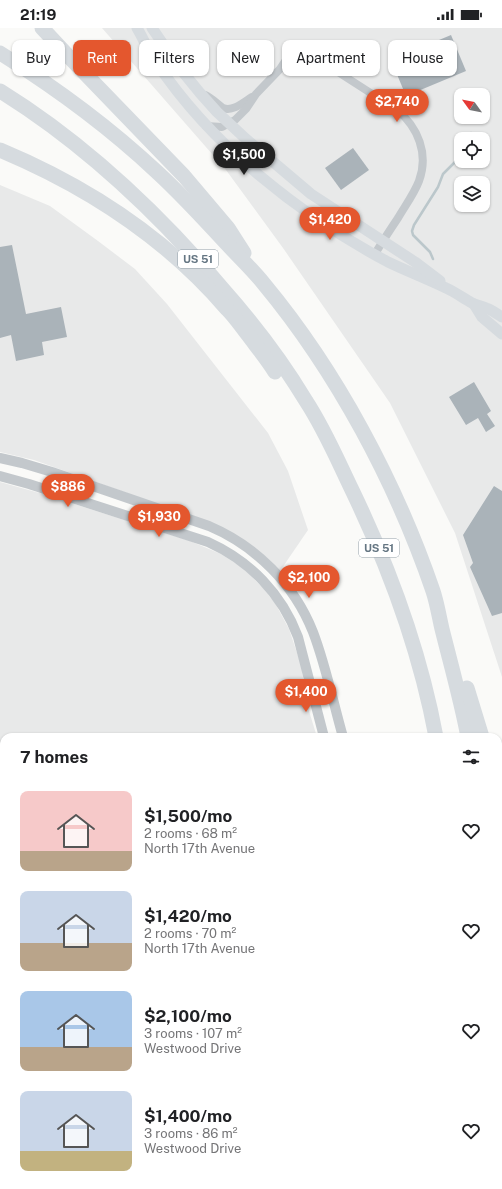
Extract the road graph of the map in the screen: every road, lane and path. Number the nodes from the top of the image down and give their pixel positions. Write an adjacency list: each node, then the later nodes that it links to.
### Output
1 (42, 28): 13 (highway)
2 (137, 28): 9 (main road)
3 (152, 28): 6 (main road)
4 (0, 53): 13 (highway, US 51)
5 (0, 91): 19 (highway, US 51)
6 (198, 91): 7 (street); 8 (main road)
7 (256, 94): 8 (street); 11 (street)
8 (230, 124): 9 (street); 11 (main road)
9 (206, 126): 12 (main road)
10 (0, 150): 19 (highway)
11 (383, 241): 12 (street); 14 (main road)
12 (375, 254): 14 (main road)
13 (252, 269): 21 (highway, US 51)
14 (448, 288): 15 (main road)
15 (474, 304): 16 (main road); 17 (main road)
16 (502, 317)
17 (502, 334)
18 (0, 458): 24 (street)
19 (344, 474): 22 (highway, US 51)
20 (0, 476): 23 (street)
21 (434, 594): 27 (highway, US 51); 28 (highway)
22 (407, 626): 25 (highway); 26 (highway, US 51)
23 (323, 733)
24 (342, 733)
25 (427, 733)
26 (435, 733)
27 (467, 733)
28 (481, 733)

